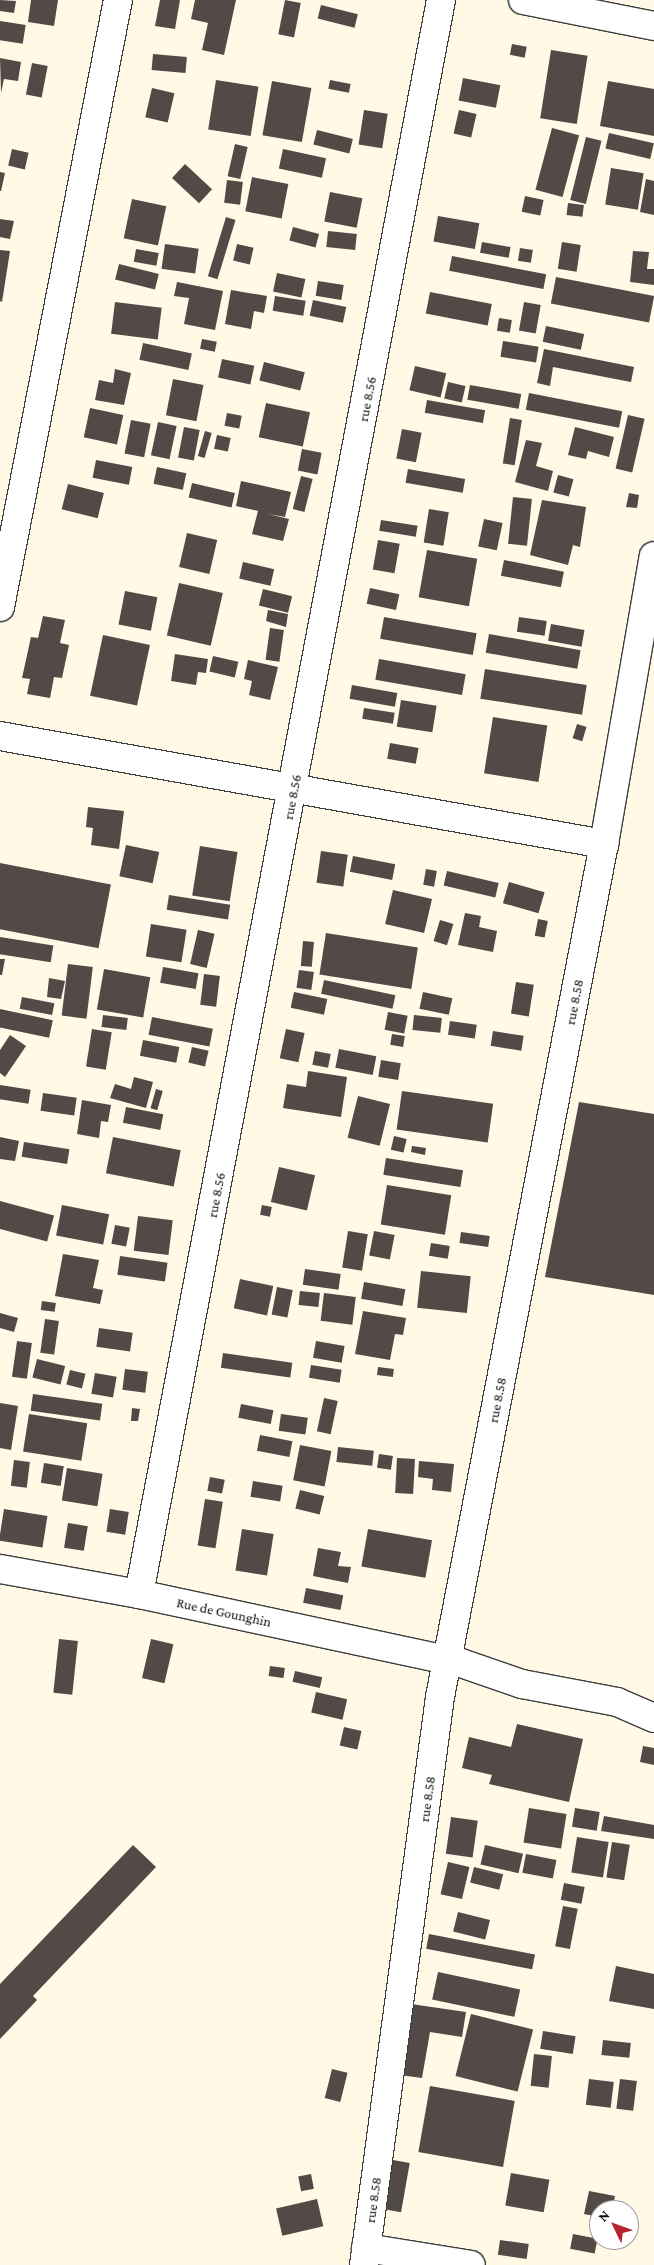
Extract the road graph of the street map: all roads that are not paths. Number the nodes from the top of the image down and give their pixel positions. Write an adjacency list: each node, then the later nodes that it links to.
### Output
1 (118, 0): 6 (street)
2 (441, 0): 8 (street, rue 8.56)
3 (523, 0): 4 (street)
4 (654, 26)
5 (654, 556): 9 (street, rue 8.58)
6 (0, 607)
7 (0, 736): 8 (street)
8 (293, 789): 9 (street); 11 (street, rue 8.56)
9 (604, 844): 12 (street, rue 8.58)
10 (0, 1570): 11 (street, Rue de Gounghin)
11 (139, 1594): 12 (street, Rue de Gounghin)
12 (447, 1661): 13 (street, Rue de Gounghin); 14 (street, rue 8.58)
13 (654, 1718)
14 (365, 2257): 15 (street)
15 (471, 2265)

